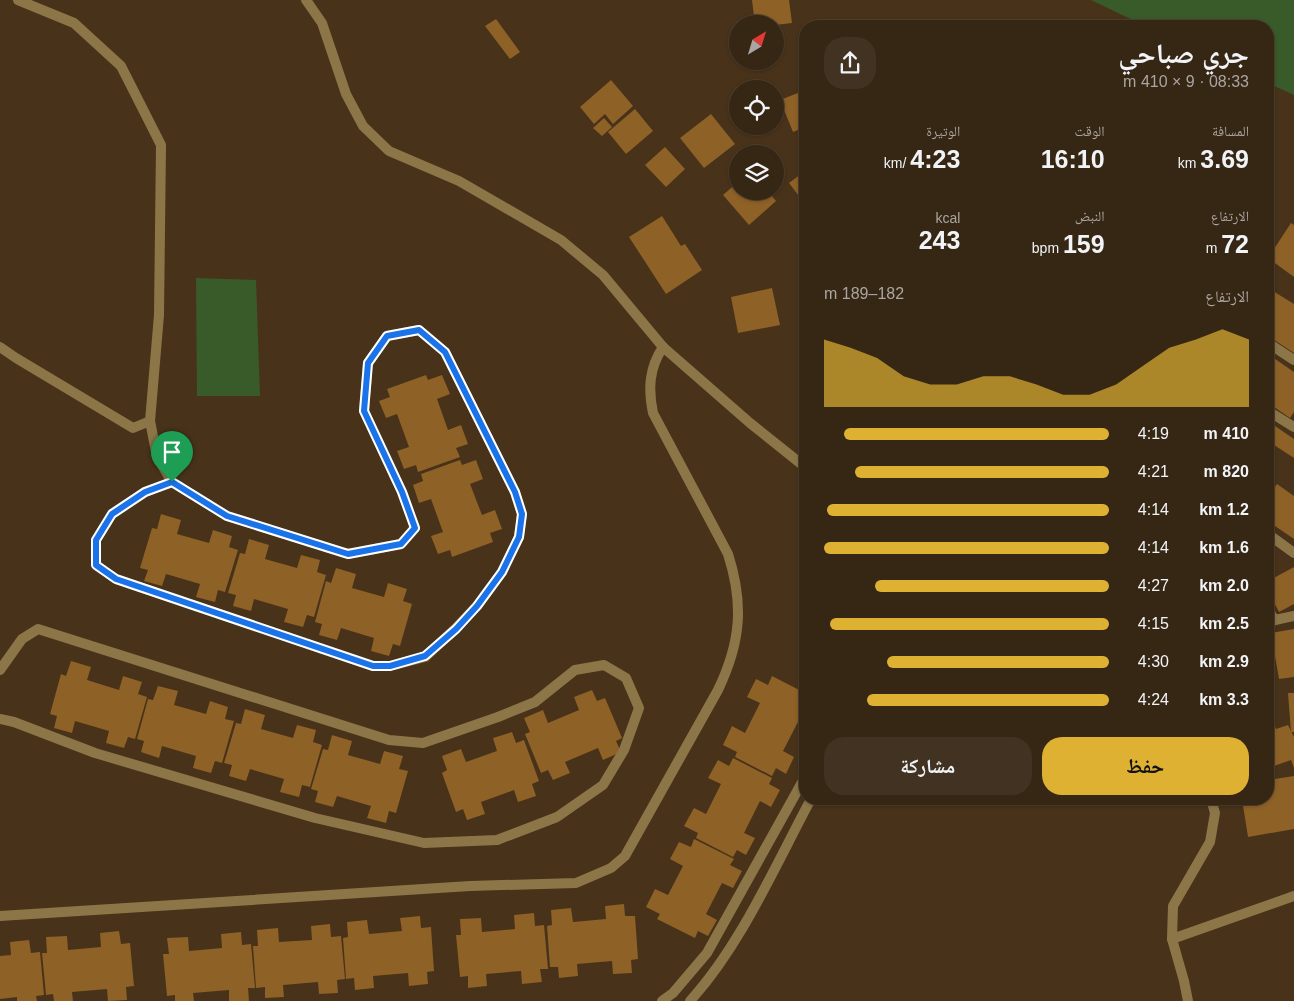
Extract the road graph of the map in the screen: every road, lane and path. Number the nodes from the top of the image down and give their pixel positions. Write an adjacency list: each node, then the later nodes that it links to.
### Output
1 (18, 0): 8 (street)
2 (306, 0): 4 (street)
3 (0, 346): 8 (street)
4 (663, 347): 10 (street); 22 (street)
5 (1274, 347): 6 (street)
6 (1294, 360)
7 (1274, 414): 9 (street)
8 (150, 421): 11 (street)
9 (1294, 427)
10 (799, 462)
11 (172, 482): 11 (street)
12 (1274, 538): 13 (street)
13 (1294, 553)
14 (1294, 616): 15 (street)
15 (1274, 621)
16 (0, 670): 17 (street)
17 (0, 719)
18 (799, 788): 24 (street)
19 (808, 805): 25 (street)
20 (1213, 805): 23 (street)
21 (1294, 896): 23 (street)
22 (0, 916)
23 (1172, 939): 26 (street)
24 (662, 1001)
25 (690, 1001)
26 (1188, 1001)

